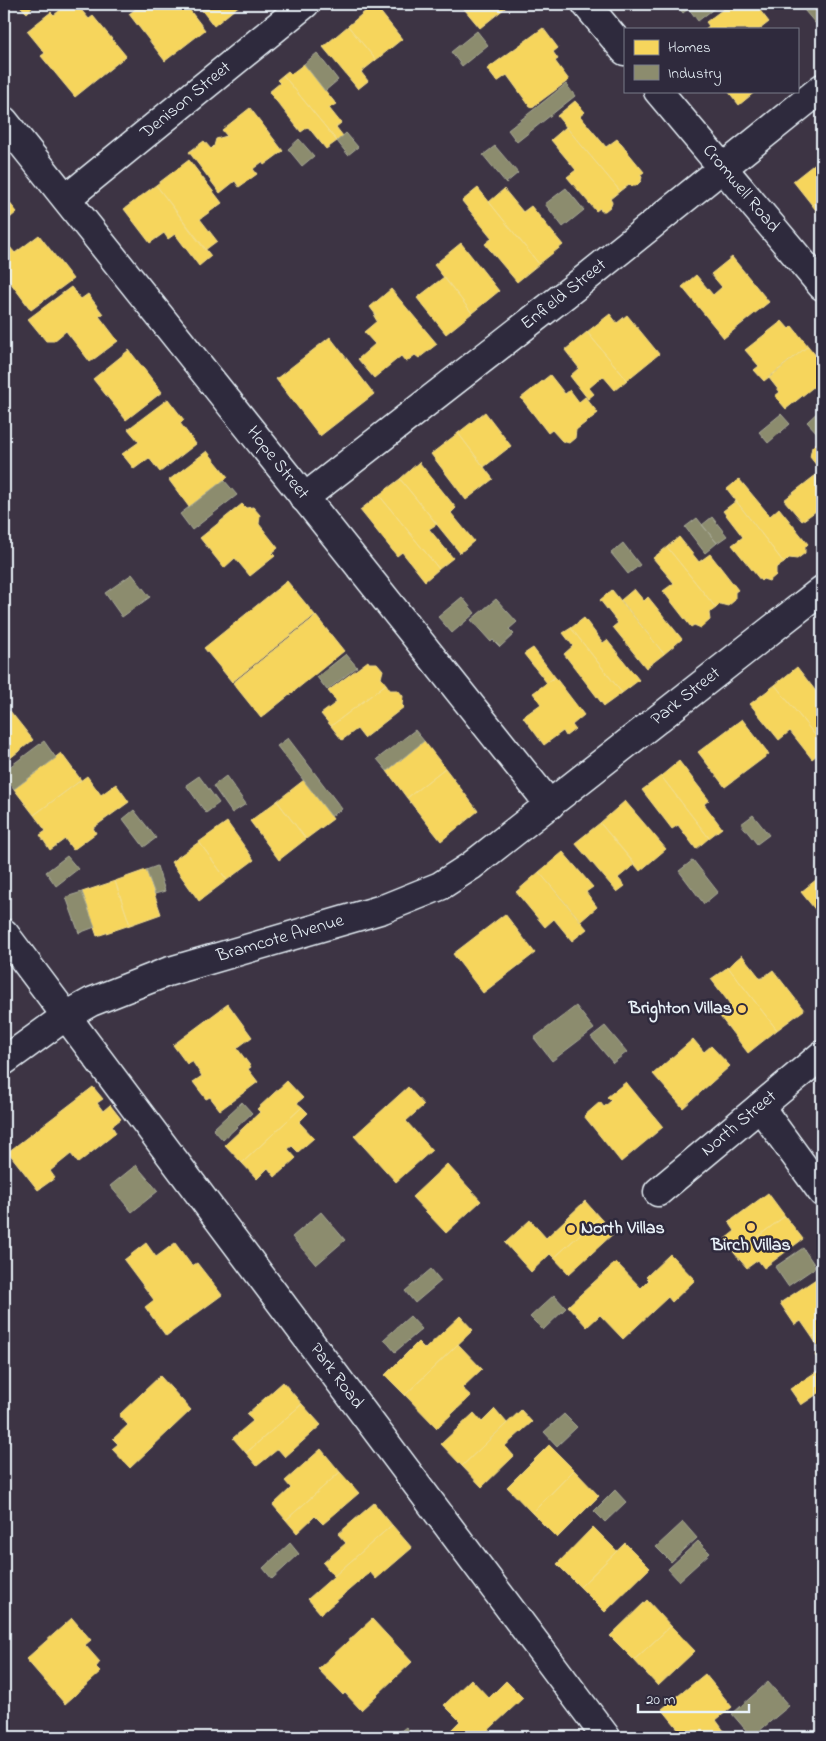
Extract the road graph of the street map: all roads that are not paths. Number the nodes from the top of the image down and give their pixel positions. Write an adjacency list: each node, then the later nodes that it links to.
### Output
1 (305, 4): 8 (street, Denison Street)
2 (586, 4): 3 (street)
3 (624, 50)
4 (822, 88): 7 (street, Enfield Street)
5 (659, 92): 7 (street, Cromwell Road)
6 (4, 121): 8 (street, Hope Street)
7 (723, 169): 9 (street, Cromwell Road); 10 (street, Enfield Street)
8 (67, 198): 10 (street, Hope Street)
9 (822, 286)
10 (304, 498): 12 (street, Hope Street)
11 (822, 590): 12 (street, Park Street)
12 (550, 805): 14 (street, Bramcote Avenue)
13 (4, 932): 14 (street, Park Road)
14 (66, 1016): 16 (street, Bramcote Avenue); 20 (street, Park Road)
15 (822, 1055): 17 (street, North Street)
16 (4, 1061)
17 (760, 1107): 18 (street, North Street); 19 (street)
18 (658, 1192)
19 (822, 1192)
20 (606, 1737)

